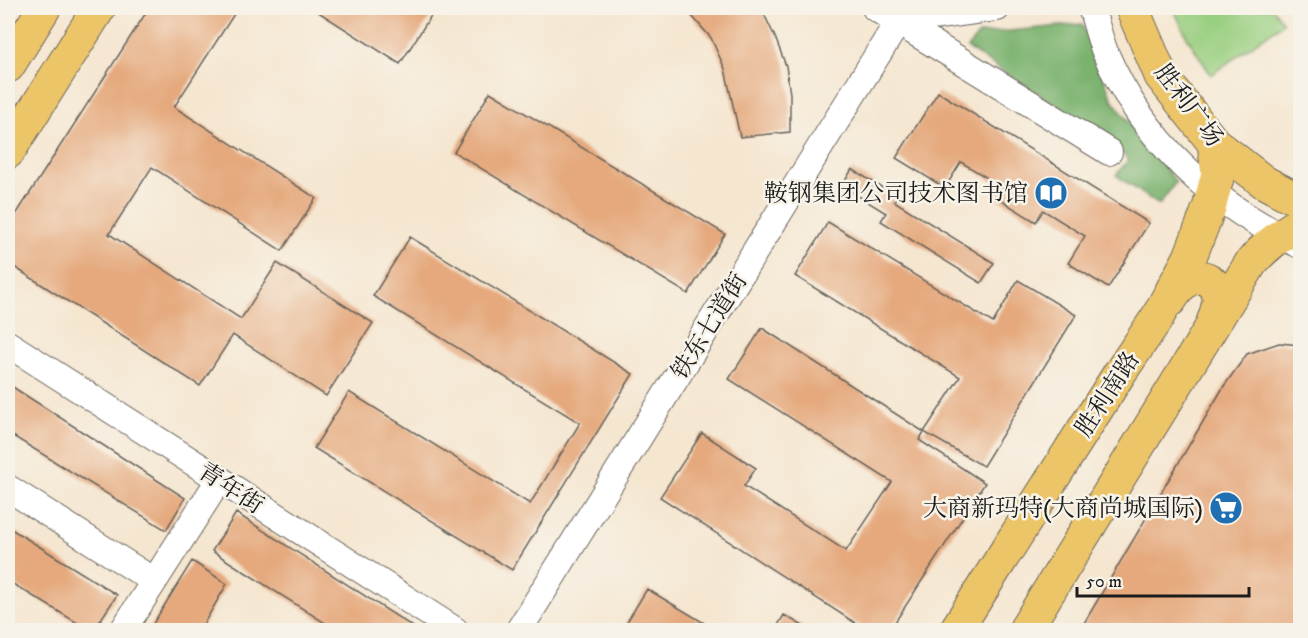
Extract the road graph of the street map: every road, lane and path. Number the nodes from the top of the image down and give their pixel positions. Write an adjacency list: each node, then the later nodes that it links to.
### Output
1 (45, 8): 9 (main road)
2 (99, 8): 11 (main road)
3 (875, 8): 8 (street)
4 (997, 8): 7 (street)
5 (1091, 8): 13 (street)
6 (1132, 8): 10 (main road, 胜利广场)
7 (939, 12): 8 (street)
8 (898, 22): 12 (street); 24 (street, 铁东七道街)
9 (8, 66)
10 (1214, 143): 13 (main road, 胜利南路); 14 (main road, 胜利广场)
11 (8, 152)
12 (1108, 152)
13 (1213, 194): 15 (street); 16 (main road, 胜利南路)
14 (1300, 201)
15 (1293, 235): 17 (main road)
16 (1157, 318): 17 (main road); 25 (main road, 胜利南路)
17 (1212, 326): 26 (main road)
18 (8, 344): 19 (street, 青年街)
19 (219, 480): 21 (street); 23 (street, 青年街)
20 (8, 488): 21 (street)
21 (154, 581): 22 (street)
22 (123, 630)
23 (455, 630)
24 (519, 630)
25 (956, 630)
26 (1025, 630)

